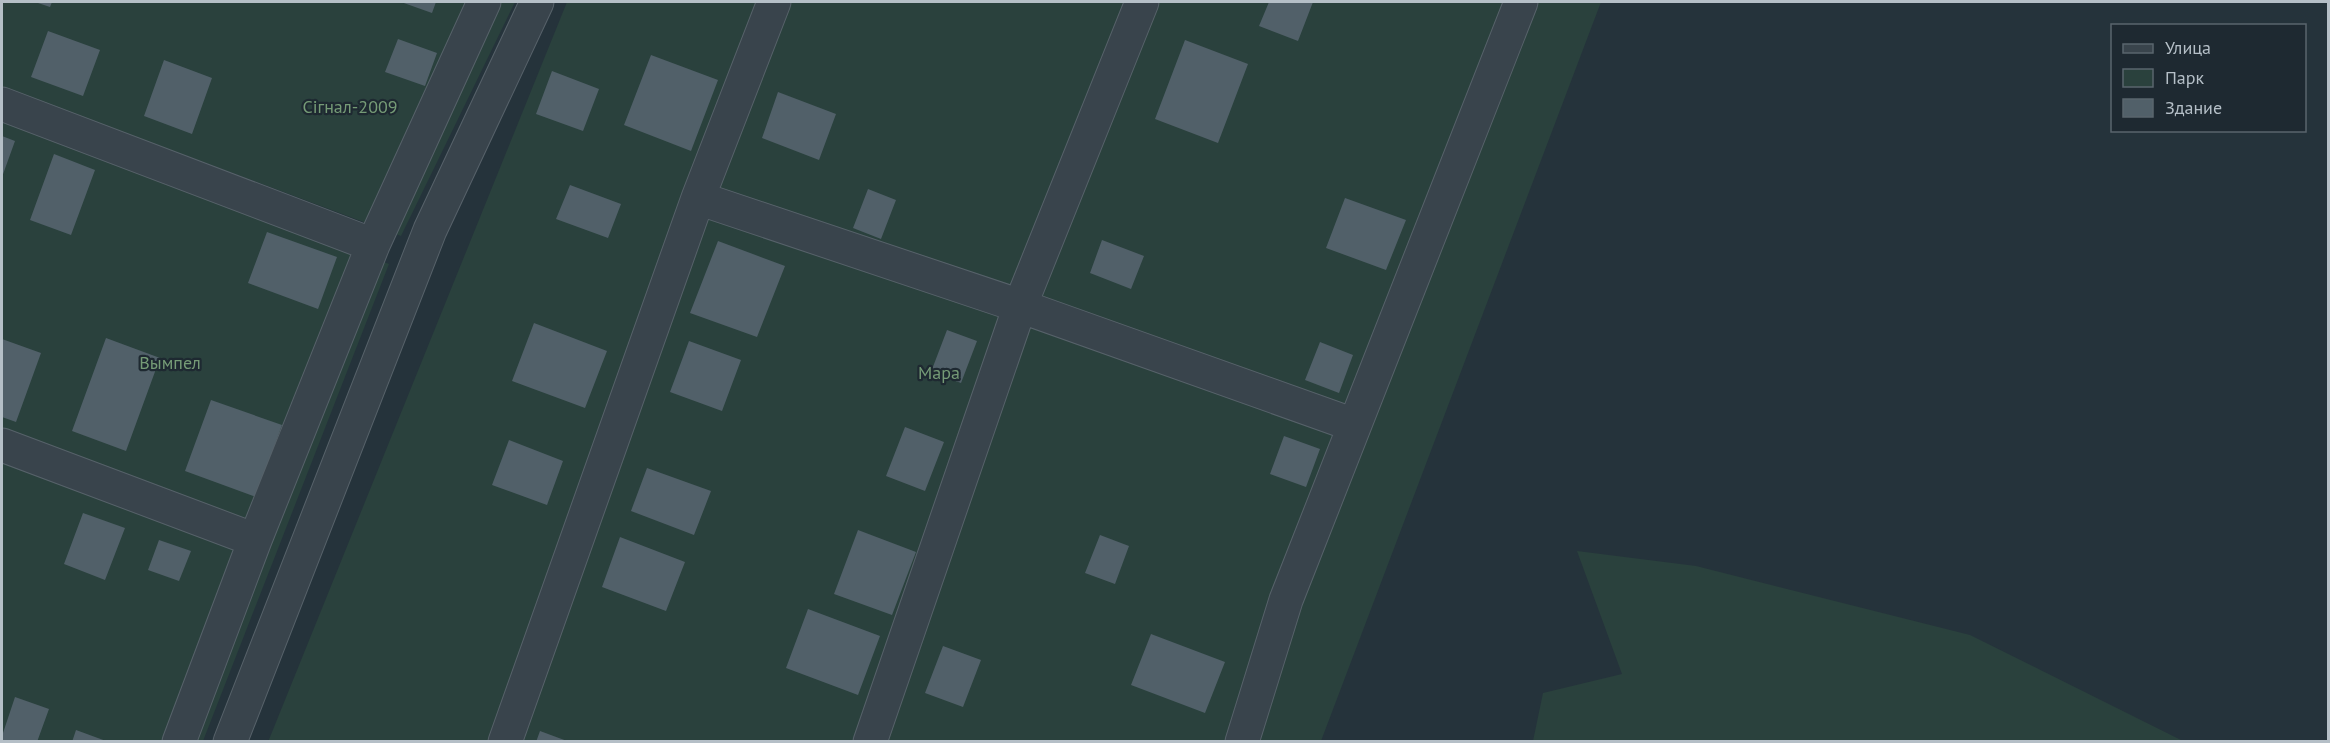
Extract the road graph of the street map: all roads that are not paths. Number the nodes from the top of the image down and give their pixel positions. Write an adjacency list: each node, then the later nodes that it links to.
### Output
1 (484, 2): 8 (street)
2 (537, 2): 14 (street)
3 (774, 2): 7 (street)
4 (1142, 2): 9 (street)
5 (1521, 2): 10 (street)
6 (2, 104): 8 (street)
7 (698, 198): 9 (street); 15 (street)
8 (373, 245): 12 (street)
9 (1020, 306): 10 (street); 16 (street)
10 (1354, 425): 17 (street)
11 (2, 445): 12 (street)
12 (255, 540): 13 (street)
13 (179, 741)
14 (230, 741)
15 (505, 741)
16 (870, 741)
17 (1242, 741)

